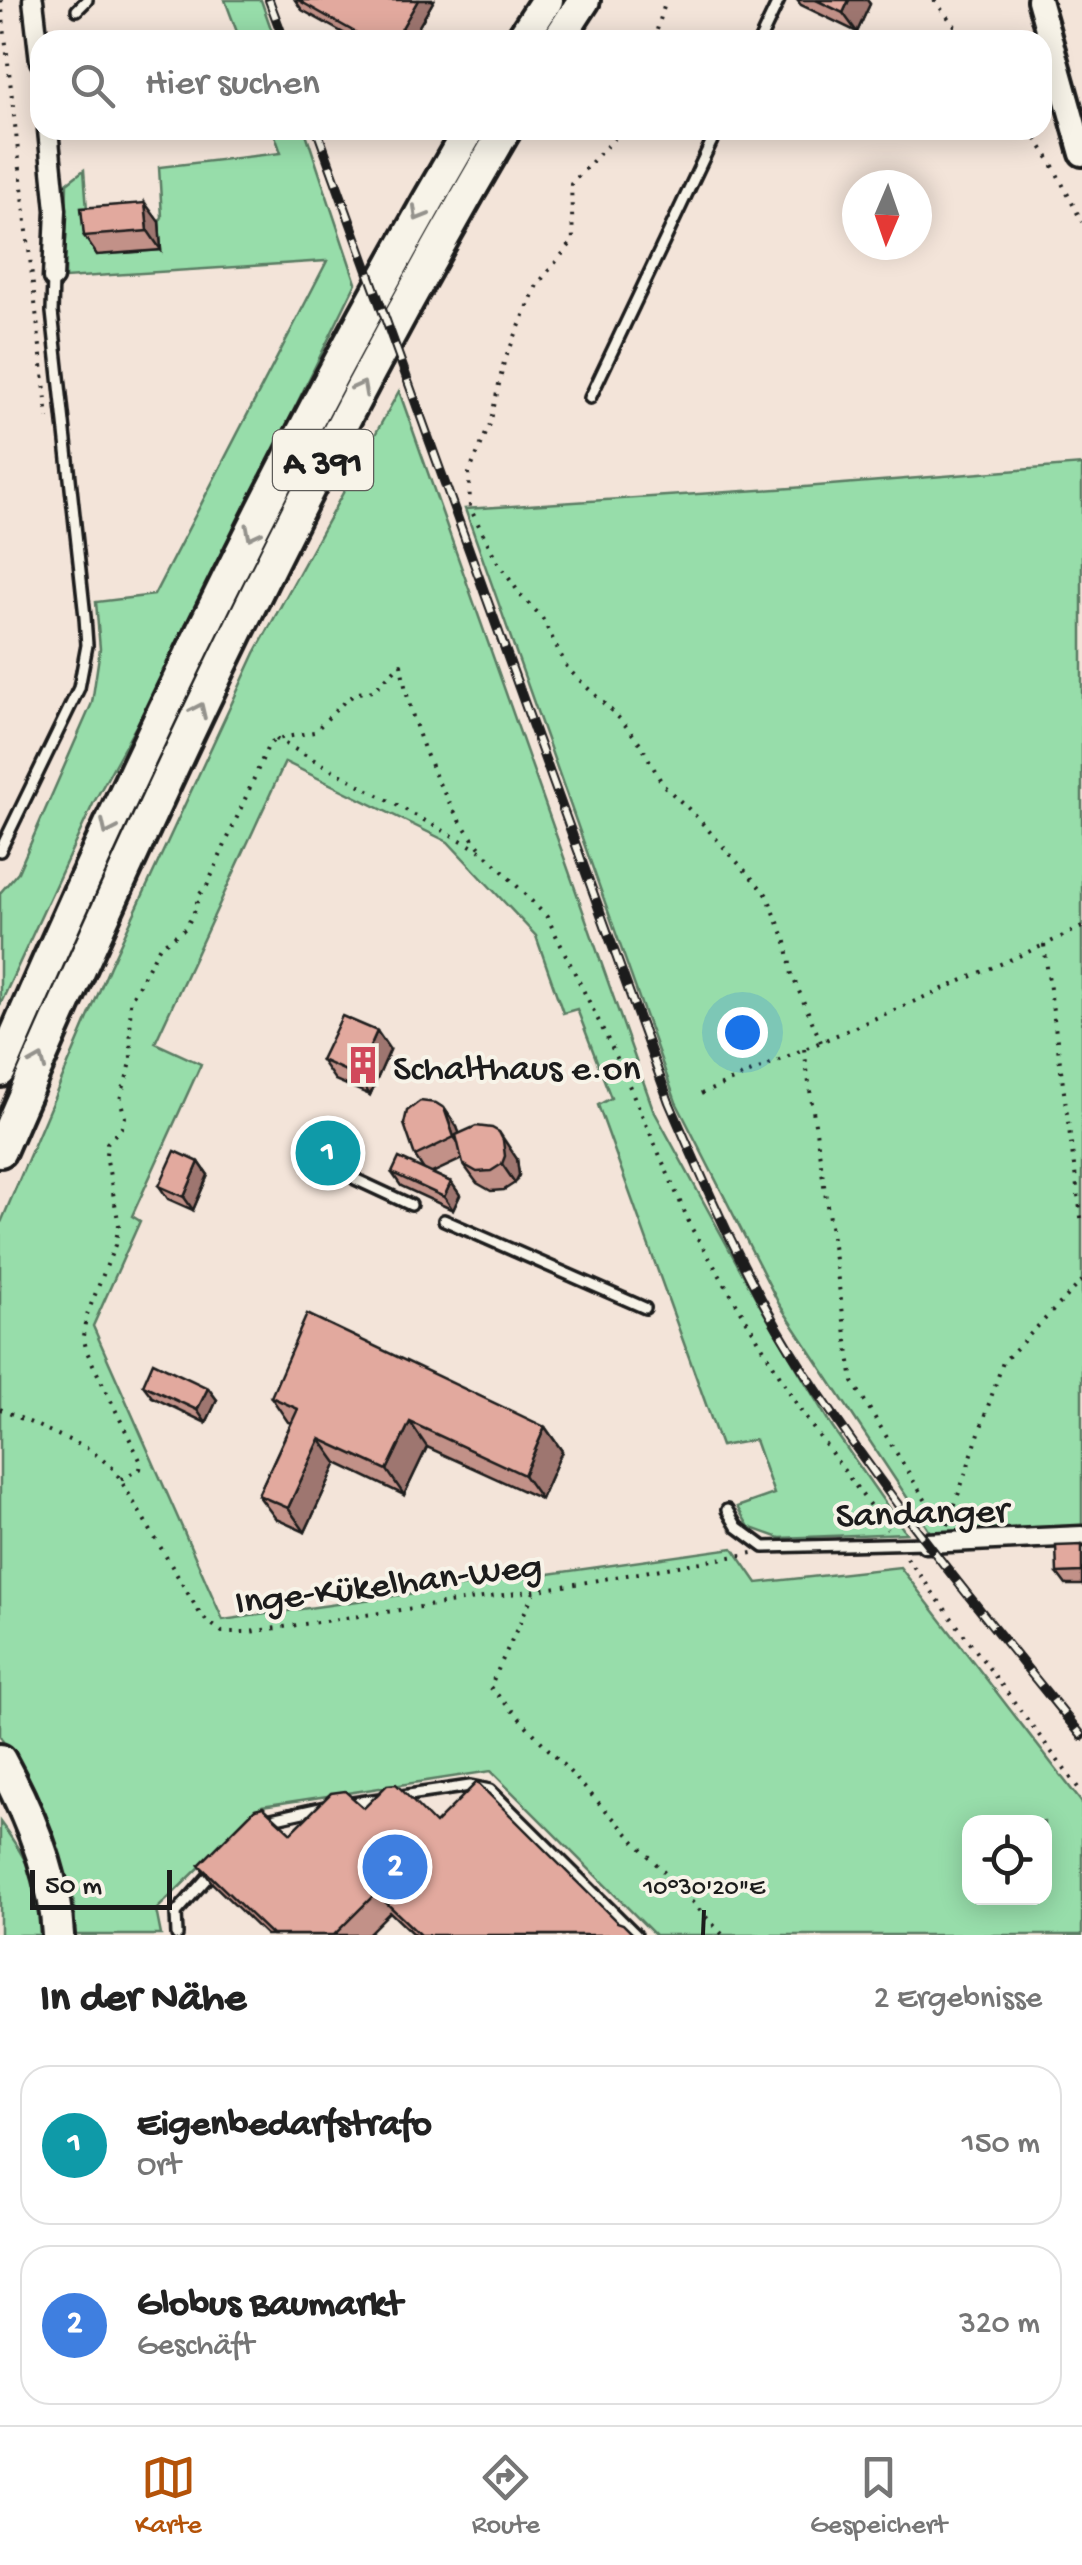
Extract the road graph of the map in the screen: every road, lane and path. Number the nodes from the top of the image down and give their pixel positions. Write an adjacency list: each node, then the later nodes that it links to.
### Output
1 (1, 0): 29 (path)
2 (33, 0): 11 (street)
3 (86, 0): 10 (lane)
4 (547, 0): 12 (highway)
5 (584, 0): 13 (highway)
6 (666, 0): 14 (path)
7 (779, 0): 15 (lane)
8 (934, 0): 16 (path)
9 (1040, 0): 17 (street)
10 (77, 10)
11 (36, 30)
12 (528, 30)
13 (564, 30)
14 (657, 30)
15 (765, 30)
16 (958, 30)
17 (1048, 30)
18 (1052, 44): 25 (street)
19 (49, 140): 27 (street)
20 (462, 140): 37 (highway, A 391, one-way to 37)
21 (499, 140): 39 (highway, A 391, one-way to 21)
22 (613, 140): 35 (path)
23 (713, 140): 28 (lane)
24 (1037, 140): 26 (path)
25 (1082, 154)
26 (1082, 222)
27 (53, 278): 31 (lane)
28 (590, 398)
29 (49, 432)
30 (276, 739): 32 (path); 32 (path); 47 (path)
31 (0, 852)
32 (486, 854): 51 (path)
33 (1082, 927): 34 (path)
34 (1044, 945): 35 (path); 43 (path)
35 (821, 1042): 36 (path)
36 (804, 1049): 38 (path); 44 (path)
37 (0, 1071)
38 (700, 1094)
39 (0, 1152)
40 (355, 1179): 41 (lane)
41 (411, 1205)
42 (444, 1220): 45 (lane)
43 (1082, 1224)
44 (1082, 1281)
45 (645, 1308)
46 (0, 1408): 47 (path, Inge-Kükelhan-Weg)
47 (121, 1480): 53 (path, Inge-Kükelhan-Weg)
48 (727, 1510): 52 (lane)
49 (1082, 1536): 50 (street, Sandanger)
50 (926, 1543): 51 (lane, Sandanger)
51 (898, 1544): 52 (lane, Sandanger); 55 (path)
52 (764, 1547): 53 (path, Inge-Kükelhan-Weg)
53 (534, 1590): 63 (path)
54 (0, 1760): 59 (highway)
55 (1082, 1793)
56 (0, 1796): 59 (highway)
57 (254, 1830): 62 (lane)
58 (226, 1858): 61 (lane)
59 (42, 1861): 60 (highway)
60 (58, 1935)
61 (177, 1935)
62 (636, 1935)
63 (724, 1935)

